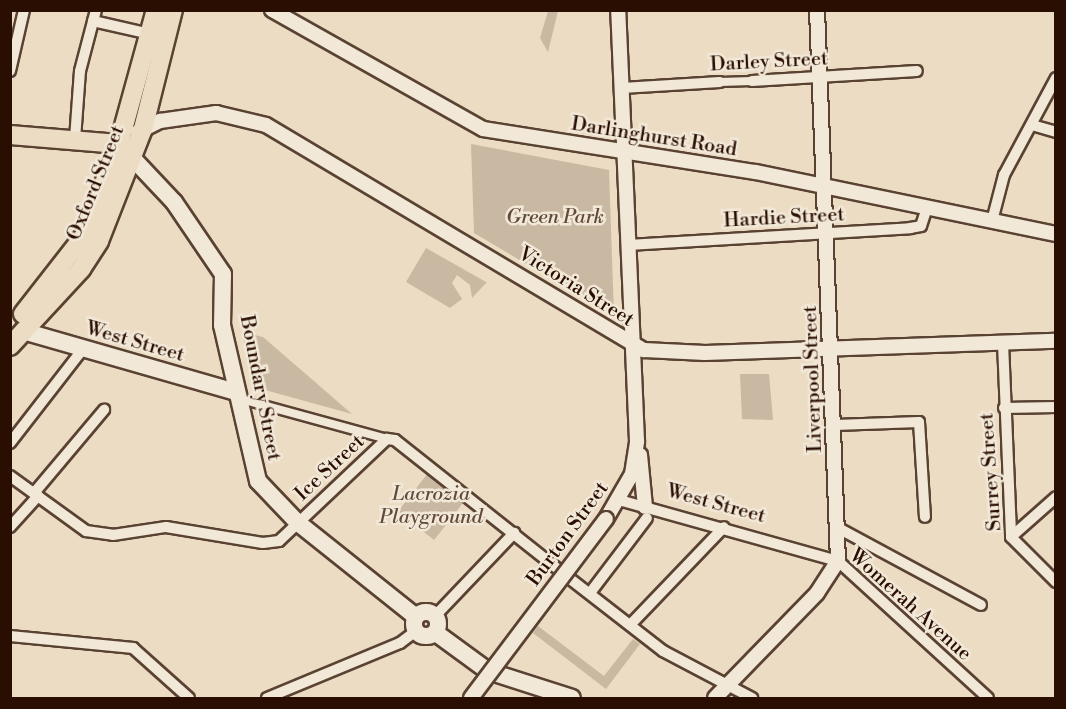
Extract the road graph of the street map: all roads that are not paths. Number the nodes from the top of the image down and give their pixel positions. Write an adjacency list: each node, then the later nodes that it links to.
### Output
1 (24, 10): 9 (street)
2 (156, 10): 8 (main road, Oxford Street)
3 (173, 10): 17 (main road, Oxford Street)
4 (272, 10): 22 (street, Darlinghurst Road)
5 (618, 10): 15 (street, Burton Street)
6 (817, 10): 11 (street, Liverpool Street)
7 (94, 16): 8 (street); 20 (street)
8 (150, 34): 21 (main road, Oxford Street)
9 (10, 71)
10 (917, 71): 11 (street, Darley Street)
11 (820, 77): 13 (street, Darley Street); 24 (street, Liverpool Street)
12 (1056, 78): 16 (street)
13 (752, 81): 14 (street, Darley Street)
14 (720, 82): 15 (street, Darley Street)
15 (622, 88): 22 (street, Burton Street)
16 (1032, 125): 18 (street); 26 (street)
17 (143, 129): 21 (street, Victoria Street); 23 (main road, Oxford Street); 34 (street, Victoria Street)
18 (1056, 132)
19 (10, 135): 20 (main road)
20 (75, 139): 21 (main road)
21 (119, 144): 23 (main road); 30 (main road, Oxford Street)
22 (625, 151): 24 (street, Darlinghurst Road); 29 (street, Burton Street)
23 (132, 159): 30 (main road, Oxford Street); 37 (main road, Boundary Street)
24 (824, 186): 25 (street, Darlinghurst Road); 27 (street, Liverpool Street)
25 (927, 208): 26 (street, Darlinghurst Road); 27 (street, Hardie Street)
26 (992, 221): 28 (street, Darlinghurst Road)
27 (827, 234): 29 (street, Hardie Street); 36 (street, Liverpool Street)
28 (1056, 234)
29 (628, 245): 34 (street, Burton Street)
30 (17, 330): 33 (main road, Oxford Street); 35 (main road, West Street)
31 (1056, 341): 32 (street, Victoria Street)
32 (1003, 343): 36 (street, Victoria Street); 39 (street, Surrey Street)
33 (10, 346)
34 (633, 346): 36 (street, Victoria Street); 43 (street, Burton Street)
35 (83, 349): 37 (main road, West Street); 44 (street)
36 (833, 350): 41 (street, Liverpool Street)
37 (236, 395): 42 (street); 51 (main road, Boundary Street)
38 (1056, 407): 39 (street)
39 (1004, 408): 56 (street, Surrey Street)
40 (104, 410): 46 (street)
41 (836, 425): 50 (street); 54 (street, Liverpool Street)
42 (387, 440): 51 (street, Ice Street); 55 (street)
43 (637, 441): 48 (street, Burton Street); 49 (street)
44 (10, 443)
45 (10, 477): 46 (street, Ice Street)
46 (36, 494): 51 (street, Ice Street); 52 (street)
47 (1056, 497): 56 (street)
48 (620, 500): 49 (street, West Street); 71 (street, Burton Street, bridge)
49 (646, 513): 53 (street, West Street); 62 (street)
50 (926, 517)
51 (297, 522): 64 (main road, Boundary Street)
52 (10, 527)
53 (724, 527): 57 (street, West Street); 66 (street)
54 (840, 529): 58 (street, Liverpool Street); 63 (street)
55 (514, 533): 59 (street); 65 (street)
56 (1011, 537): 61 (street, Surrey Street)
57 (803, 549): 58 (street, Womerah Avenue)
58 (838, 561): 68 (street, Liverpool Street); 75 (street, Womerah Avenue)
59 (558, 569)
60 (569, 578): 62 (street)
61 (1056, 582)
62 (590, 593): 66 (street)
63 (981, 605)
64 (416, 624): 65 (main road); 70 (street)
65 (435, 624): 72 (main road)
66 (631, 624): 68 (street)
67 (10, 636): 69 (street)
68 (724, 687): 73 (street, Liverpool Street); 74 (street)
69 (189, 699)
70 (267, 699)
71 (471, 699)
72 (572, 699)
73 (715, 699)
74 (752, 699)
75 (988, 699)

